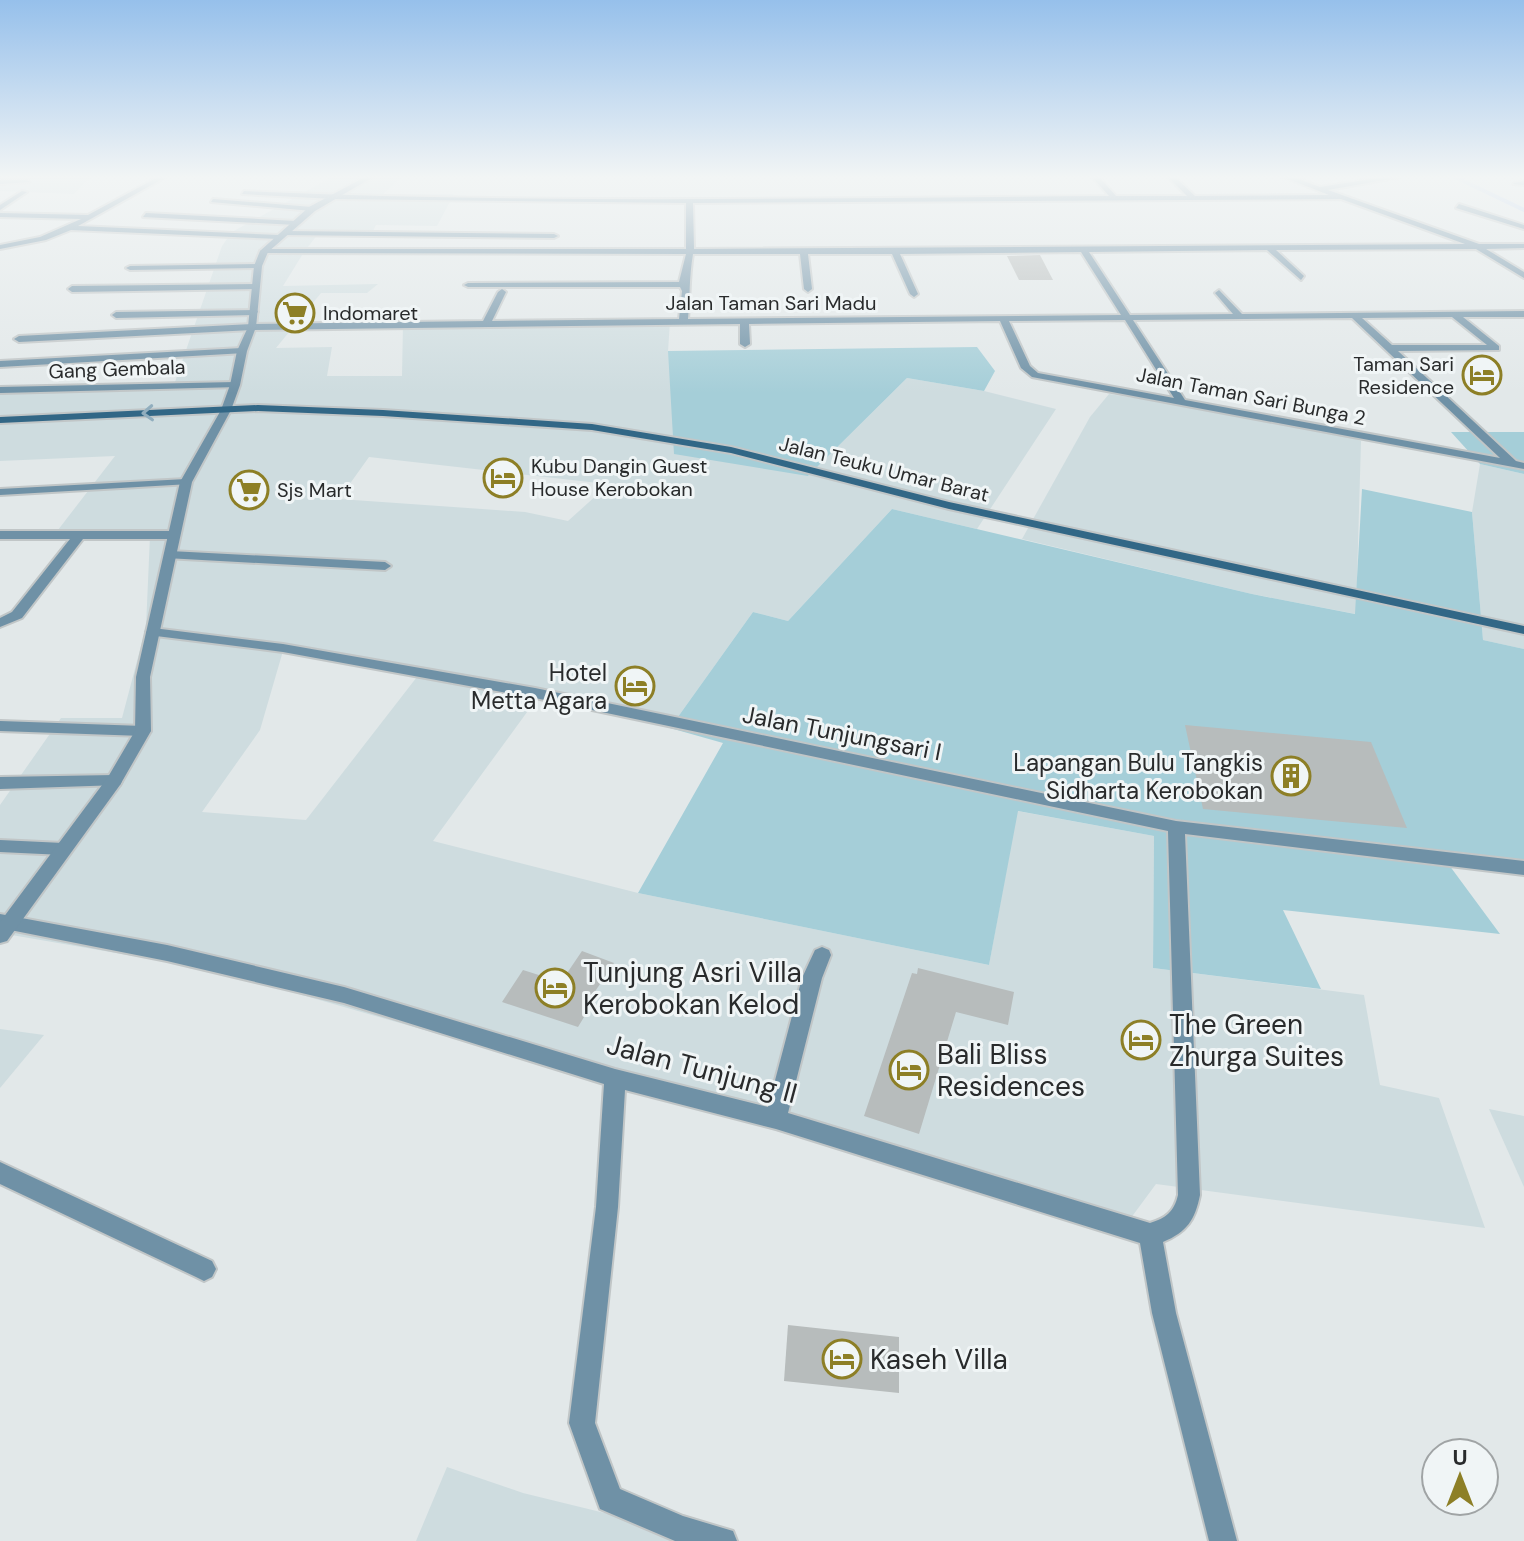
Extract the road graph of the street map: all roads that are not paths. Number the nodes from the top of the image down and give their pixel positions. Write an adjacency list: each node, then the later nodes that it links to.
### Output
1 (266, 249): 7 (street)
2 (690, 249): 9 (street)
3 (1083, 249): 4 (street); 8 (street); 30 (street)
4 (1091, 249)
5 (1270, 249): 14 (street)
6 (1482, 249): 13 (street)
7 (264, 251): 9 (street); 11 (street)
8 (895, 251): 10 (street); 22 (street)
9 (690, 252): 10 (street); 15 (street)
10 (804, 252): 19 (street)
11 (258, 266): 12 (street); 17 (street)
12 (130, 268)
13 (1524, 276)
14 (1301, 278)
15 (683, 284): 16 (street); 31 (street)
16 (468, 285)
17 (256, 287): 18 (street); 23 (street)
18 (72, 289)
19 (808, 289)
20 (502, 292): 33 (street)
21 (1219, 293): 28 (street)
22 (914, 294)
23 (254, 312): 25 (street); 34 (street)
24 (1524, 314): 26 (street, Jalan Taman Sari Madu)
25 (116, 315)
26 (1455, 315): 27 (street, Jalan Taman Sari Madu); 37 (street)
27 (1355, 316): 28 (street, Jalan Taman Sari Madu); 37 (street)
28 (1240, 317): 30 (street, Jalan Taman Sari Madu)
29 (1003, 319): 30 (street, Jalan Taman Sari Madu); 32 (street, Jalan Taman Sari Madu); 42 (street, Jalan Taman Sari Bunga 2)
30 (1128, 319): 42 (street)
31 (683, 321): 32 (street, Jalan Taman Sari Madu); 33 (street, Jalan Taman Sari Madu)
32 (744, 321): 36 (street)
33 (486, 323): 34 (street, Jalan Taman Sari Madu)
34 (252, 327): 35 (street, Jalan Taman Sari Madu); 38 (street)
35 (19, 339)
36 (745, 344)
37 (1390, 348): 45 (street)
38 (242, 351): 39 (street); 40 (street)
39 (0, 364)
40 (235, 385): 41 (street, Gang Gembala); 43 (street)
41 (0, 390)
42 (1181, 401): 45 (street, Jalan Taman Sari Bunga 2)
43 (226, 410): 44 (main road, Jalan Teuku Umar Barat, one-way to 44); 46 (street); 54 (main road, Jalan Teuku Umar Barat)
44 (0, 420)
45 (1519, 466)
46 (186, 482): 47 (street); 49 (street)
47 (0, 492)
48 (0, 535): 50 (street)
49 (174, 535): 50 (street); 51 (street)
50 (79, 536): 53 (street)
51 (170, 555): 52 (street); 55 (street)
52 (385, 566)
53 (0, 623)
54 (1524, 630)
55 (153, 632): 57 (street); 60 (street, Jalan Tunjungsari I)
56 (0, 726): 57 (street)
57 (143, 731): 58 (street)
58 (114, 781): 59 (street); 62 (street)
59 (0, 783)
60 (1176, 827): 63 (street, Jalan Tunjungsari I); 69 (street)
61 (0, 846): 62 (street)
62 (63, 849): 64 (street)
63 (1524, 868)
64 (3, 926): 66 (street, Jalan Tunjung II)
65 (822, 955): 67 (street)
66 (615, 1078): 67 (street, Jalan Tunjung II); 71 (street)
67 (776, 1119): 69 (street, Jalan Tunjung II)
68 (0, 1173): 70 (street)
69 (1150, 1235): 72 (street)
70 (204, 1269)
71 (723, 1541)
72 (1223, 1541)

